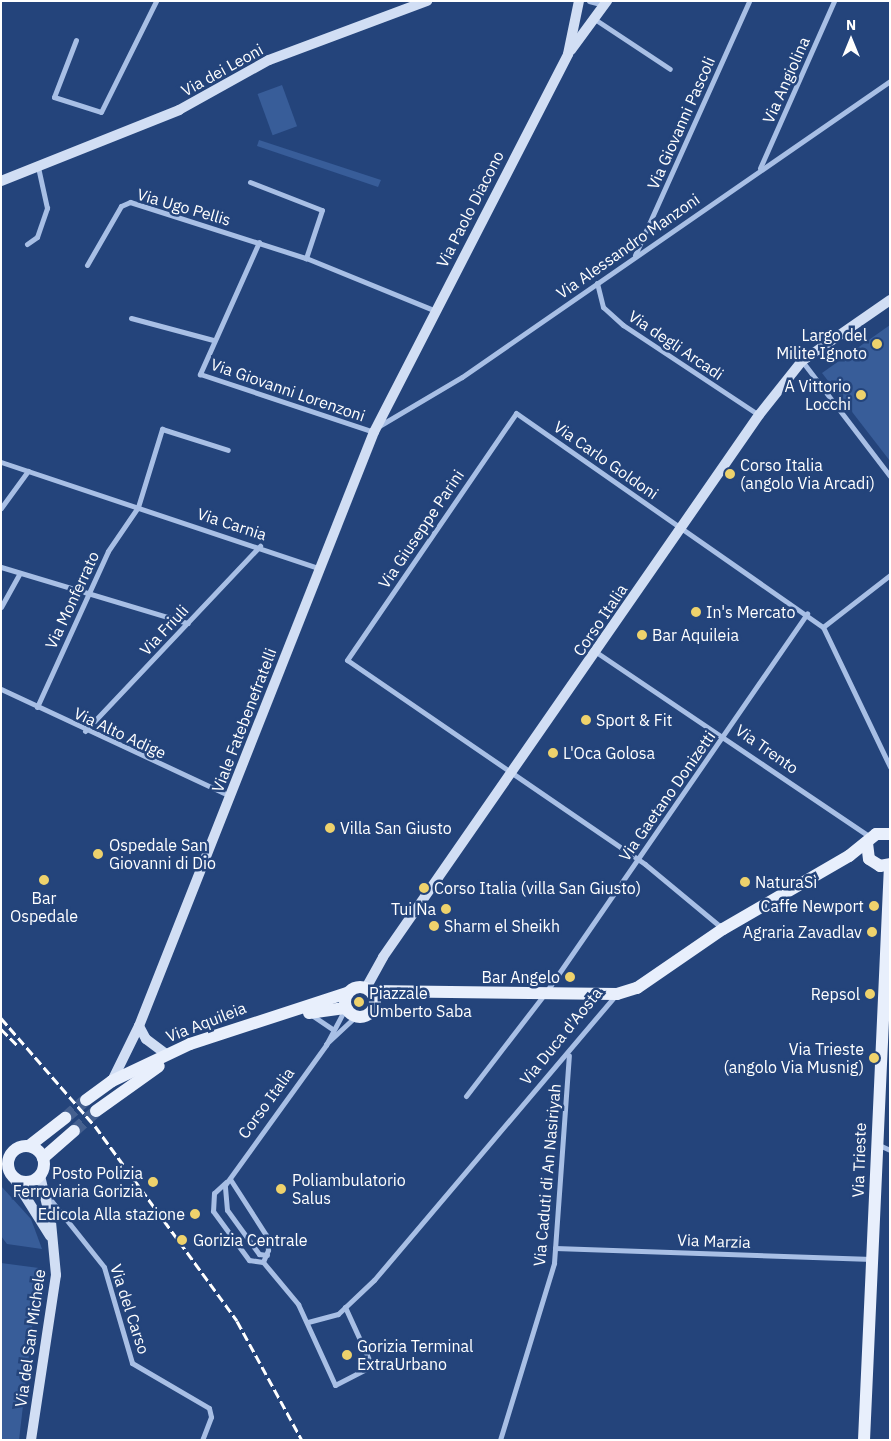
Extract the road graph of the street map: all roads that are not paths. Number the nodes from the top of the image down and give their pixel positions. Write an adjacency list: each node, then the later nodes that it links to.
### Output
1 (156, 1): 9 (street)
2 (579, 1): 10 (main road, Via Paolo Diacono)
3 (589, 1): 7 (street)
4 (749, 1): 19 (street, Via Giovanni Pascoli)
5 (834, 1): 14 (street, Via Angiolina)
6 (423, 2): 13 (main road, Via dei Leoni)
7 (606, 3): 8 (main road)
8 (593, 18): 10 (main road); 11 (street)
9 (76, 40)
10 (568, 54): 24 (main road, Via Paolo Diacono)
11 (670, 69)
12 (890, 81): 14 (street, Via Alessandro Manzoni)
13 (38, 166): 15 (main road, Via dei Leoni); 18 (street)
14 (760, 169): 19 (street, Via Alessandro Manzoni)
15 (1, 181)
16 (250, 182): 20 (street)
17 (259, 242): 20 (street, Via Ugo Pellis); 21 (street, Via Ugo Pellis); 26 (street, Via Giovanni Lorenzoni)
18 (27, 244)
19 (635, 255): 22 (street, Via Alessandro Manzoni)
20 (306, 258): 24 (street, Via Ugo Pellis)
21 (87, 265)
22 (597, 283): 29 (street, Via degli Arcadi); 30 (street, Via Alessandro Manzoni)
23 (890, 300): 27 (main road, Corso Italia)
24 (436, 311): 30 (main road, Via Paolo Diacono)
25 (131, 318): 26 (street, Via Giovanni Lorenzoni)
26 (214, 340): 30 (street, Via Giovanni Lorenzoni)
27 (802, 361): 29 (main road, Corso Italia); 34 (street)
28 (516, 413): 37 (street, Via Carlo Goldoni); 54 (street, Via Giuseppe Parini)
29 (759, 415): 37 (main road, Corso Italia)
30 (375, 429): 40 (main road, Viale Fatebenefratelli)
31 (228, 450): 35 (street)
32 (1, 462): 33 (street, Via Carnia)
33 (28, 471): 35 (street, Via Carnia); 36 (street)
34 (890, 476)
35 (138, 507): 38 (street, Via Carnia); 43 (street, Via Monferrato)
36 (1, 508)
37 (681, 528): 45 (street, Via Carlo Goldoni); 48 (main road, Corso Italia)
38 (260, 546): 40 (street, Via Carnia); 46 (street, Via Friuli)
39 (1, 567): 41 (street)
40 (318, 568): 55 (main road, Viale Fatebenefratelli)
41 (19, 574): 43 (street); 44 (street)
42 (890, 575): 47 (street)
43 (88, 595): 46 (street); 50 (street, Via Monferrato)
44 (1, 607)
45 (807, 613): 47 (street, Via Carlo Goldoni); 52 (street, Via Gaetano Donizetti)
46 (188, 622): 51 (street, Via Friuli)
47 (822, 627): 53 (street)
48 (596, 652): 52 (street, Via Trento); 54 (main road, Corso Italia)
49 (1, 689): 50 (street, Via Alto Adige)
50 (37, 707): 51 (street, Via Alto Adige)
51 (85, 731): 55 (street, Via Alto Adige)
52 (725, 735): 57 (street, Via Trento); 58 (street, Via Gaetano Donizetti)
53 (890, 767)
54 (512, 775): 58 (street); 63 (main road, Corso Italia)
55 (230, 796): 67 (main road, Viale Fatebenefratelli)
56 (889, 833): 57 (main road, Via Duca d'Aosta)
57 (868, 845): 59 (main road); 60 (main road, Via Duca d'Aosta)
58 (639, 860): 60 (street); 61 (street, Via Gaetano Donizetti)
59 (886, 865): 68 (main road, Via Trieste)
60 (723, 929): 64 (main road, Via Duca d'Aosta)
61 (546, 992): 63 (main road); 64 (main road); 74 (street, Via Gaetano Donizetti)
62 (347, 993): 63 (main road); 65 (main road); 71 (main road, Via Aquileia)
63 (371, 994): 65 (main road)
64 (617, 994): 72 (street, Via Duca d'Aosta)
65 (350, 1013): 66 (main road); 69 (street, Corso Italia); 70 (street, Corso Italia)
66 (305, 1014): 69 (street); 76 (main road, Via Aquileia)
67 (139, 1026): 71 (main road); 73 (main road, Viale Fatebenefratelli)
68 (885, 1026): 79 (main road, Via Trieste)
69 (332, 1029): 70 (street, Corso Italia)
70 (326, 1045): 86 (street, Corso Italia)
71 (166, 1054): 73 (main road, Via Aquileia)
72 (569, 1055): 89 (street, Via Caduti di An Nasiriyah); 93 (street, Via Duca d'Aosta)
73 (112, 1081): 75 (main road, Via Aquileia)
74 (466, 1096)
75 (86, 1100)
76 (96, 1111)
77 (64, 1118): 80 (main road)
78 (74, 1131): 83 (main road)
79 (876, 1144): 82 (street); 91 (main road, Via Trieste)
80 (29, 1146): 81 (main road); 83 (main road)
81 (7, 1149): 84 (main road)
82 (890, 1150)
83 (43, 1158): 85 (main road)
84 (8, 1174): 85 (main road); 88 (main road, Via del San Michele)
85 (40, 1176): 87 (main road, Via del San Michele)
86 (230, 1178): 90 (street); 90 (street); 92 (street, Corso Italia)
87 (45, 1192): 88 (main road, Via del San Michele); 96 (street, Via del Carso)
88 (53, 1241): 95 (main road, Via del San Michele)
89 (555, 1248): 91 (street, Via Marzia); 97 (street, Via Caduti di An Nasiriyah)
90 (268, 1255): 92 (street)
91 (872, 1258): 98 (main road, Via Trieste)
92 (263, 1262): 94 (street)
93 (345, 1307): 94 (street, Via Duca d'Aosta); 94 (street)
94 (308, 1322)
95 (31, 1440)
96 (202, 1440)
97 (500, 1440)
98 (864, 1440)

